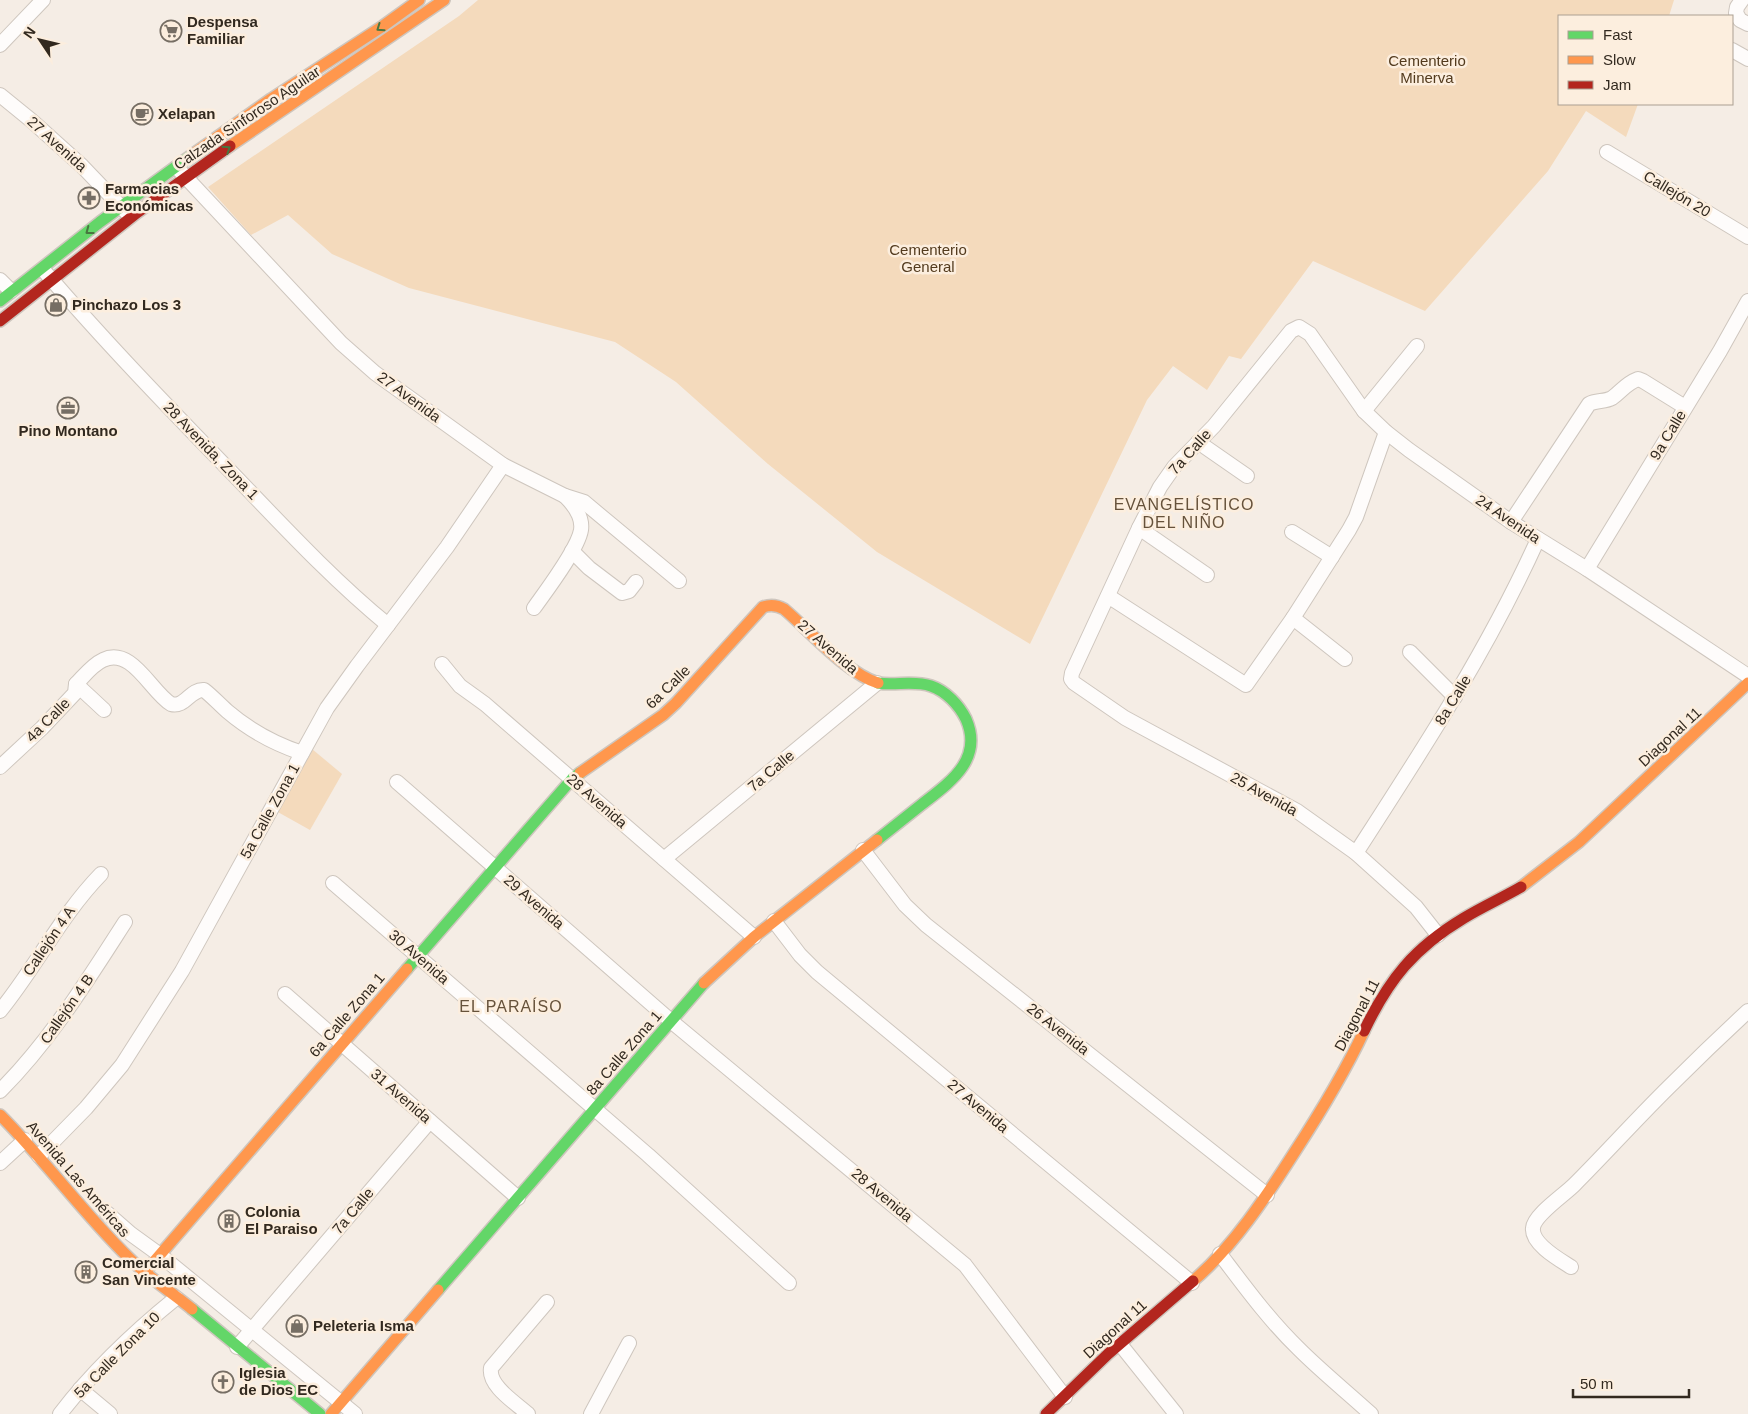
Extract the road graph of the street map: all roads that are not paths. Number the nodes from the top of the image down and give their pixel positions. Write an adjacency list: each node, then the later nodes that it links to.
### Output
1 (43, 0): 6 (street)
2 (419, 0): 11 (street, Calzada Sinforoso Aguilar, one-way to 11)
3 (444, 0): 11 (street, Calzada Sinforoso Aguilar, one-way to 3)
4 (1742, 0): 5 (street)
5 (1748, 24)
6 (0, 45)
7 (1733, 51): 8 (street)
8 (1748, 59)
9 (0, 95): 12 (street, 27 Avenida)
10 (1607, 152): 14 (street, Callejón 20)
11 (181, 172): 12 (street, Calzada Sinforoso Aguilar); 13 (street, Calzada Sinforoso Aguilar); 28 (street, 27 Avenida)
12 (120, 208): 13 (street, 27 Avenida); 15 (street, Calzada Sinforoso Aguilar, one-way to 15)
13 (132, 216): 16 (street, Calzada Sinforoso Aguilar)
14 (1748, 237)
15 (42, 268): 16 (street, 28 Avenida, Zona 1); 18 (street, Calzada Sinforoso Aguilar)
16 (52, 279): 21 (street, Calzada Sinforoso Aguilar); 45 (street, 28 Avenida, Zona 1)
17 (0, 280): 18 (street)
18 (11, 291): 19 (street, Calzada Sinforoso Aguilar)
19 (0, 301)
20 (1748, 301): 24 (street, 9a Calle)
21 (0, 321)
22 (1299, 327): 25 (street, 24 Avenida); 27 (street, 7a Calle)
23 (1417, 346): 25 (street)
24 (1685, 406): 31 (street); 37 (street, 9a Calle)
25 (1364, 411): 26 (street, 24 Avenida)
26 (1386, 432): 31 (street, 24 Avenida); 36 (street)
27 (1198, 442): 29 (street); 32 (street, 7a Calle)
28 (503, 465): 30 (street, 27 Avenida); 45 (street, 5a Calle Zona 1)
29 (1248, 476)
30 (565, 496): 35 (street); 40 (street, 27 Avenida)
31 (1512, 522): 34 (street, 24 Avenida)
32 (1139, 528): 38 (street); 41 (street, 7a Calle)
33 (1292, 532): 36 (street)
34 (1538, 539): 37 (street, 24 Avenida); 54 (street, 8a Calle)
35 (572, 551): 39 (street); 43 (street)
36 (1332, 557): 44 (street)
37 (1587, 569): 49 (street, 24 Avenida)
38 (1207, 575)
39 (636, 582)
40 (679, 582)
41 (1108, 596): 44 (street); 50 (street, 7a Calle)
42 (771, 604): 52 (street, 27 Avenida); 58 (street, 6a Calle)
43 (534, 608)
44 (1294, 618): 47 (street)
45 (388, 626): 56 (street, 5a Calle Zona 1)
46 (1410, 652): 54 (street)
47 (1345, 659)
48 (442, 664): 58 (street, 28 Avenida)
49 (1748, 676)
50 (1071, 679): 61 (street, 25 Avenida)
51 (76, 684): 55 (street); 56 (street, 4a Calle); 57 (street, 4a Calle)
52 (877, 684): 60 (street, 8a Calle Zona 1); 62 (street, 7a Calle)
53 (1748, 684): 68 (street, Diagonal 11)
54 (1455, 697): 61 (street, 8a Calle)
55 (104, 710)
56 (302, 753): 81 (street, 5a Calle Zona 1)
57 (0, 767)
58 (572, 779): 62 (street, 28 Avenida); 63 (street, 6a Calle Zona 1)
59 (397, 782): 63 (street, 29 Avenida)
60 (863, 850): 67 (street, 8a Calle Zona 1); 83 (street, 26 Avenida)
61 (1356, 853): 68 (street, 25 Avenida)
62 (664, 860): 69 (street, 28 Avenida)
63 (495, 868): 70 (street, 6a Calle Zona 1); 74 (street, 29 Avenida)
64 (101, 874): 72 (street, Callejón 4 A)
65 (333, 882): 70 (street, 30 Avenida)
66 (125, 922): 76 (street, Callejón 4 B)
67 (774, 922): 69 (street, 8a Calle Zona 1); 90 (street, 27 Avenida)
68 (1438, 935): 83 (street, Diagonal 11)
69 (754, 937): 74 (street, 8a Calle Zona 1)
70 (418, 956): 75 (street, 6a Calle Zona 1); 77 (street, 30 Avenida)
71 (285, 994): 75 (street, 31 Avenida)
72 (0, 1011)
73 (1748, 1011): 88 (street)
74 (671, 1021): 77 (street, 8a Calle Zona 1); 99 (street, 28 Avenida)
75 (342, 1045): 79 (street, 31 Avenida); 87 (street, 6a Calle Zona 1)
76 (0, 1091)
77 (595, 1109): 84 (street, 8a Calle Zona 1); 91 (street, 30 Avenida)
78 (0, 1115): 80 (street, Avenida Las Américas)
79 (430, 1121): 84 (street, 31 Avenida); 94 (street, 7a Calle)
80 (25, 1140): 81 (street, Avenida Las Américas); 82 (street)
81 (38, 1156): 89 (street, Avenida Las Américas)
82 (0, 1163)
83 (1267, 1194): 86 (street, Diagonal 11)
84 (518, 1198): 100 (street, 8a Calle Zona 1)
85 (106, 1213): 87 (street)
86 (1220, 1254): 90 (street, Diagonal 11); 110 (street)
87 (160, 1255): 89 (street, 6a Calle Zona 1); 94 (street)
88 (1572, 1267)
89 (145, 1272): 92 (street, Avenida Las Américas)
90 (1192, 1282): 96 (street, Diagonal 11)
91 (790, 1283)
92 (176, 1298): 97 (street, Avenida Las Américas); 98 (street, 5a Calle Zona 10)
93 (547, 1302): 106 (street)
94 (252, 1329): 97 (street, 7a Calle); 100 (street)
95 (629, 1343): 107 (street)
96 (1120, 1344): 99 (street, Diagonal 11); 109 (street)
97 (237, 1347): 103 (street, Avenida Las Américas)
98 (80, 1389): 101 (street, 5a Calle Zona 10); 102 (street)
99 (1065, 1396): 108 (street, Diagonal 11)
100 (341, 1402): 104 (street, 8a Calle Zona 1); 105 (street)
101 (60, 1414)
102 (110, 1414)
103 (320, 1414)
104 (331, 1414)
105 (355, 1414)
106 (528, 1414)
107 (591, 1414)
108 (1046, 1414)
109 (1176, 1414)
110 (1371, 1414)

